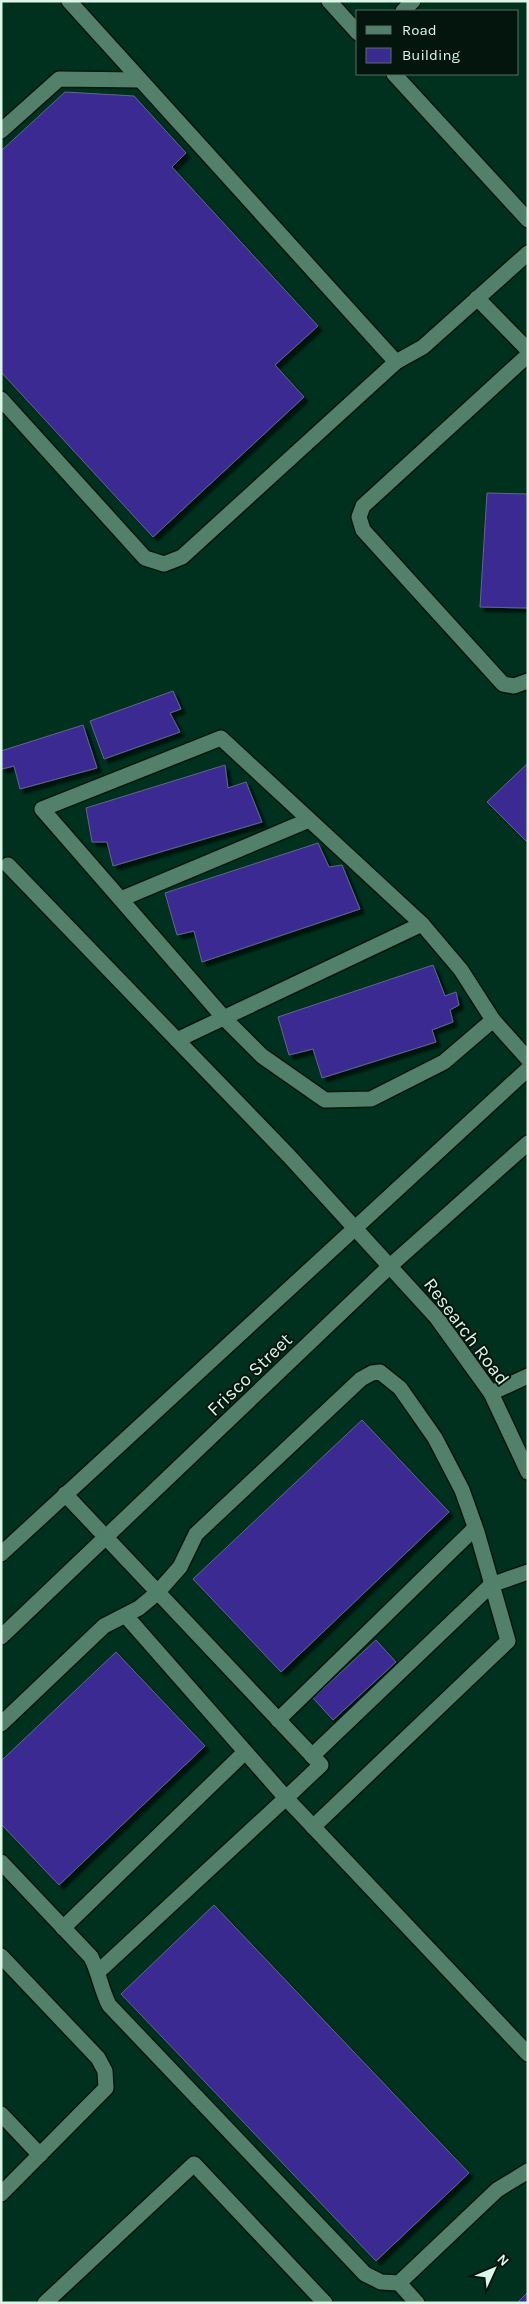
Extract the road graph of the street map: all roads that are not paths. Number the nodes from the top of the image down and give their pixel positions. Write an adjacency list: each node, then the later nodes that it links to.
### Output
1 (69, 1): 7 (street)
2 (329, 1): 5 (street)
3 (413, 1): 4 (street)
4 (404, 10)
5 (356, 31)
6 (395, 75): 9 (street)
7 (140, 80): 8 (street); 14 (street)
8 (1, 131)
9 (528, 220)
10 (528, 253): 11 (street)
11 (478, 298): 12 (street); 14 (street)
12 (528, 350)
13 (528, 355): 16 (street)
14 (396, 362): 15 (street)
15 (1, 399)
16 (528, 681)
17 (309, 820): 19 (street); 19 (street); 20 (street)
18 (8, 865): 23 (street, Research Road)
19 (121, 899): 21 (street)
20 (422, 924): 21 (street); 22 (street)
21 (224, 1018): 22 (street); 23 (street)
22 (493, 1020): 24 (street)
23 (177, 1040): 27 (street, Research Road)
24 (528, 1059)
25 (528, 1069): 27 (street, Frisco Street)
26 (528, 1143): 28 (street, Frisco Street)
27 (354, 1228): 28 (street, Research Road); 32 (street, Frisco Street)
28 (390, 1266): 30 (street, Research Road); 34 (street, Frisco Street)
29 (528, 1376): 30 (street)
30 (491, 1393): 31 (street, Research Road)
31 (528, 1472)
32 (65, 1494): 34 (street); 35 (street, Frisco Street)
33 (475, 1528): 37 (street); 38 (street); 41 (street)
34 (106, 1539): 38 (street); 40 (street, Frisco Street)
35 (1, 1554)
36 (528, 1572): 37 (street)
37 (491, 1585): 44 (street); 46 (street)
38 (157, 1593): 39 (street); 41 (street)
39 (126, 1616): 42 (street); 43 (street)
40 (1, 1637)
41 (278, 1720): 44 (street)
42 (1, 1724)
43 (245, 1752): 45 (street); 48 (street)
44 (312, 1756): 45 (street)
45 (286, 1798): 46 (street); 50 (street)
46 (313, 1827): 51 (street)
47 (1, 1862): 48 (street)
48 (64, 1928): 50 (street)
49 (1, 1956): 53 (street)
50 (98, 1972): 56 (street)
51 (528, 2054)
52 (1, 2114): 53 (street)
53 (40, 2155): 55 (street)
54 (528, 2171): 56 (street)
55 (1, 2194)
56 (399, 2283): 59 (street)
57 (45, 2303): 58 (street)
58 (325, 2303)
59 (417, 2303)

